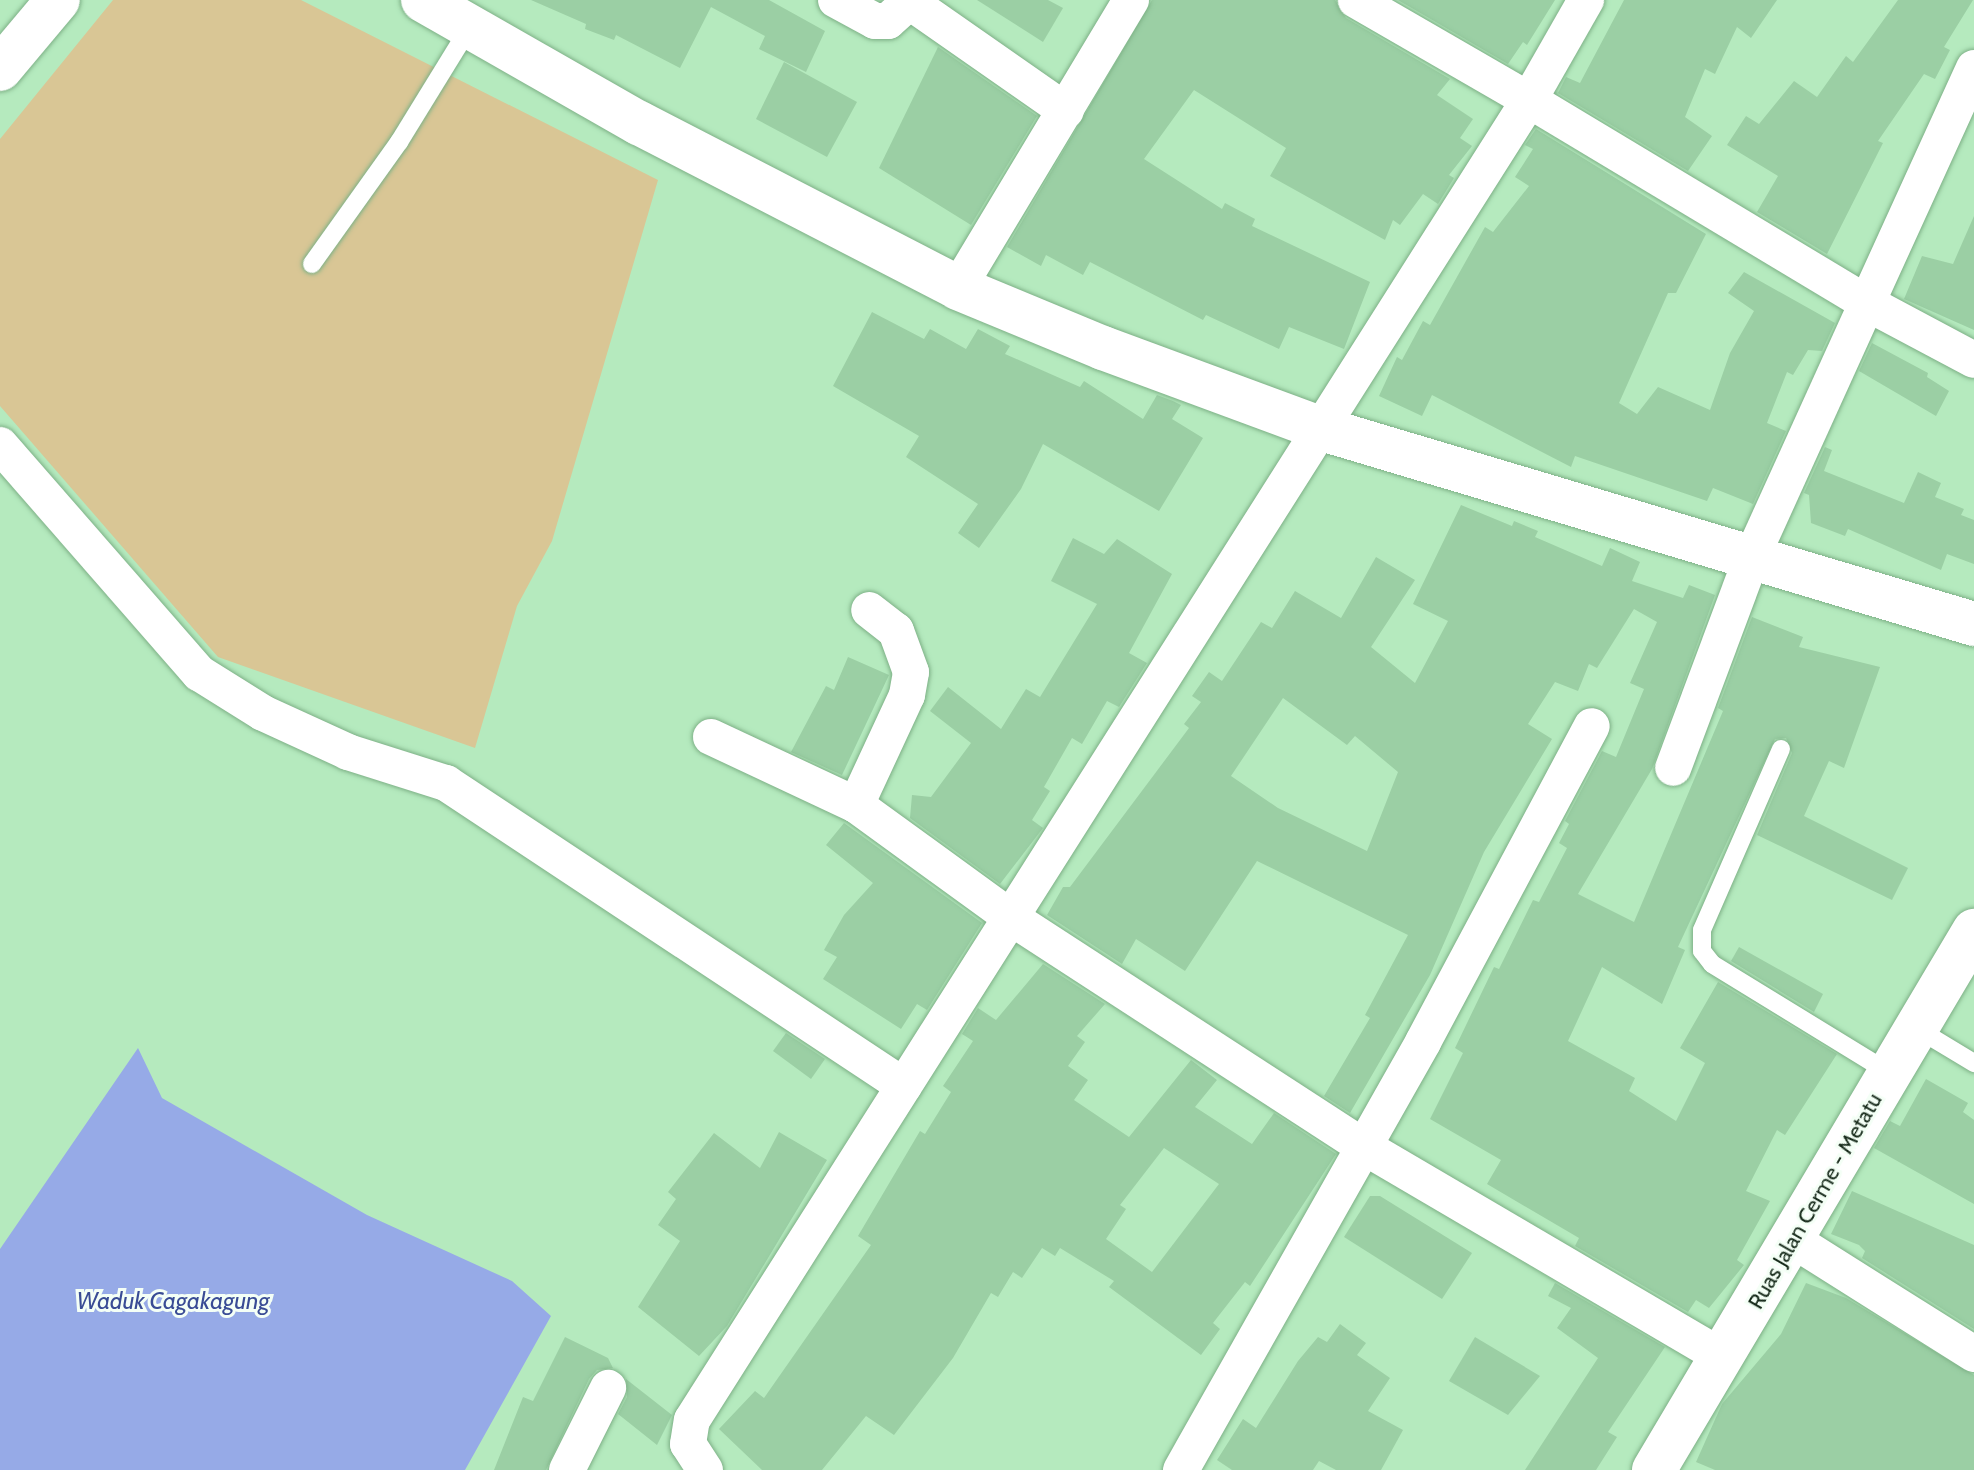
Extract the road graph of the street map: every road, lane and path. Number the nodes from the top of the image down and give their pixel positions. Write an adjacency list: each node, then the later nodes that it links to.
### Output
1 (58, 0): 10 (main road)
2 (423, 0): 8 (main road)
3 (836, 0): 7 (street)
4 (1131, 0): 12 (street)
5 (1356, 0): 11 (street)
6 (1586, 0): 11 (street)
7 (910, 1): 12 (street)
8 (469, 28): 13 (lane); 14 (main road)
9 (1974, 68): 15 (street)
10 (0, 69)
11 (1529, 100): 15 (street); 17 (street)
12 (1066, 111): 14 (street)
13 (312, 264)
14 (958, 288): 17 (main road)
15 (1867, 303): 16 (street); 19 (street)
16 (1974, 360)
17 (1322, 429): 19 (main road); 27 (street)
18 (0, 445): 32 (street)
19 (1752, 557): 21 (main road); 25 (street)
20 (869, 610): 26 (street)
21 (1974, 624)
22 (1592, 726): 33 (street)
23 (711, 737): 26 (street)
24 (1781, 749): 31 (lane)
25 (1673, 768)
26 (856, 805): 27 (street)
27 (1013, 919): 32 (street); 33 (street)
28 (1974, 931): 29 (main road, Ruas Jalan Cerme - Metatu)
29 (1916, 1028): 30 (lane); 31 (main road, Ruas Jalan Cerme - Metatu)
30 (1974, 1063)
31 (1890, 1073): 34 (main road, Ruas Jalan Cerme - Metatu)
32 (904, 1086): 39 (street)
33 (1361, 1145): 36 (street); 40 (street)
34 (1793, 1240): 35 (street); 36 (main road, Ruas Jalan Cerme - Metatu)
35 (1974, 1354)
36 (1723, 1357): 41 (main road, Ruas Jalan Cerme - Metatu)
37 (608, 1388): 38 (street)
38 (567, 1470)
39 (705, 1470)
40 (1181, 1470)
41 (1654, 1470)

